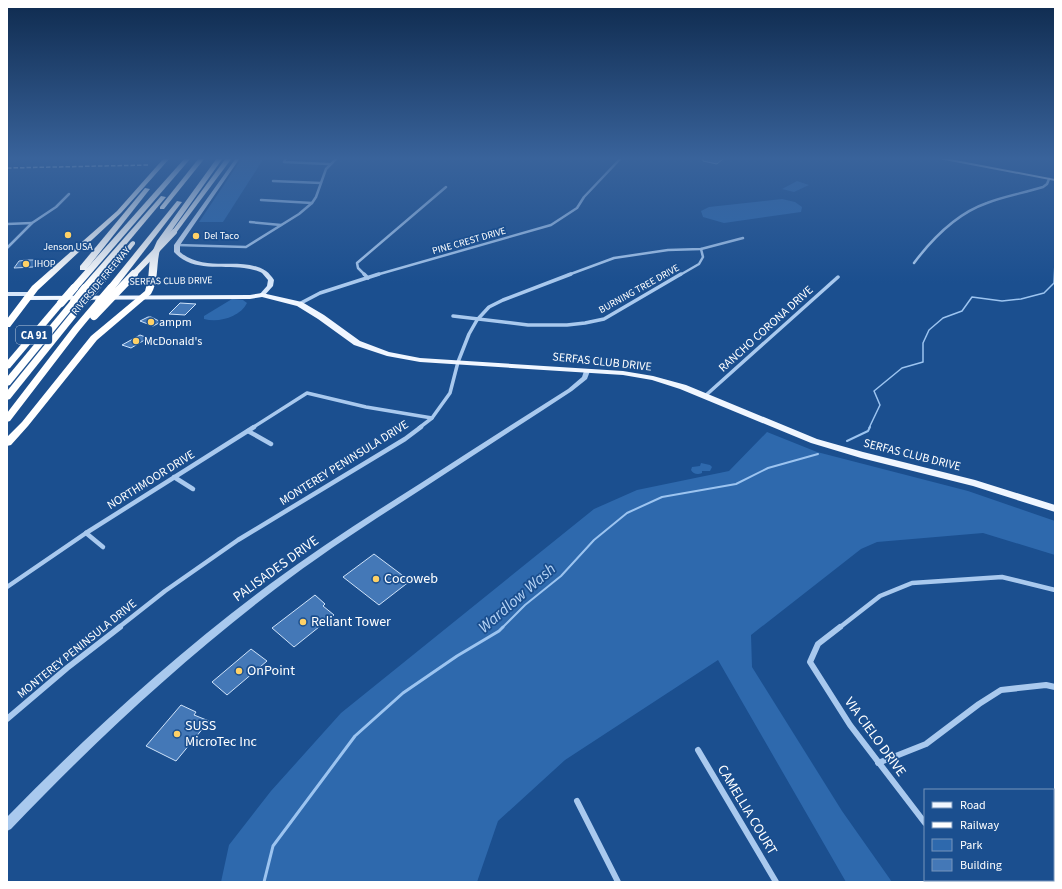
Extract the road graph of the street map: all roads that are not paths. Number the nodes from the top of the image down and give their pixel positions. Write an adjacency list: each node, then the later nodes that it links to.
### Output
1 (63, 199): 18 (street)
2 (131, 199): 32 (highway)
3 (138, 199): 28 (highway)
4 (151, 199): 28 (highway, RIVERSIDE FREEWAY / CA 91)
5 (161, 199): 42 (highway, bridge)
6 (168, 199): 44 (highway, bridge)
7 (181, 199): 38 (highway, RIVERSIDE FREEWAY / CA 91, bridge)
8 (190, 199): 30 (highway)
9 (198, 199): 38 (highway, bridge)
10 (209, 199): 22 (main road)
11 (314, 199): 16 (street)
12 (431, 199): 27 (street)
13 (582, 199): 27 (street, PINE CREST DRIVE)
14 (997, 199): 25 (street)
15 (261, 200): 16 (street)
16 (312, 203): 20 (street)
17 (250, 222): 20 (street)
18 (32, 223): 19 (street); 23 (street)
19 (7, 224)
20 (281, 225): 22 (street)
21 (743, 238): 24 (street)
22 (177, 244): 31 (main road)
23 (7, 248)
24 (701, 249): 36 (street, MONTEREY PENINSULA DRIVE); 36 (street, BURNING TREE DRIVE)
25 (914, 263)
26 (838, 277): 43 (street, RANCHO CORONA DRIVE)
27 (368, 278): 34 (street, PINE CREST DRIVE)
28 (74, 287): 40 (highway, RIVERSIDE FREEWAY / CA 91, bridge)
29 (7, 294): 32 (main road, SERFAS CLUB DRIVE)
30 (145, 295): 31 (main road, SERFAS CLUB DRIVE); 32 (main road, SERFAS CLUB DRIVE); 48 (highway)
31 (262, 295): 34 (main road, SERFAS CLUB DRIVE)
32 (28, 296): 33 (main road, SERFAS CLUB DRIVE); 37 (highway)
33 (7, 299)
34 (299, 304): 39 (main road, SERFAS CLUB DRIVE)
35 (453, 316): 36 (street, BURNING TREE DRIVE)
36 (477, 320): 39 (street, MONTEREY PENINSULA DRIVE)
37 (7, 325)
38 (76, 329): 46 (highway, RIVERSIDE FREEWAY / CA 91)
39 (458, 362): 41 (main road, SERFAS CLUB DRIVE); 45 (street, MONTEREY PENINSULA DRIVE)
40 (7, 366)
41 (587, 371): 43 (main road, SERFAS CLUB DRIVE); 63 (street, PALISADES DRIVE)
42 (7, 383)
43 (705, 396): 52 (main road, SERFAS CLUB DRIVE)
44 (7, 398)
45 (432, 418): 47 (street, NORTHMOOR DRIVE); 58 (street, MONTEREY PENINSULA DRIVE)
46 (7, 419)
47 (248, 431): 49 (street); 50 (street, NORTHMOOR DRIVE)
48 (7, 443)
49 (271, 444)
50 (174, 477): 51 (street); 53 (street, NORTHMOOR DRIVE)
51 (193, 489)
52 (1055, 509)
53 (86, 533): 54 (street); 55 (street, NORTHMOOR DRIVE)
54 (103, 547)
55 (7, 587)
56 (1055, 590): 60 (street, VIA CIELO DRIVE)
57 (1055, 687): 60 (street)
58 (7, 719)
59 (698, 750): 65 (street, CAMELLIA COURT)
60 (878, 763): 62 (street, VIA CIELO DRIVE)
61 (577, 800): 64 (street)
62 (924, 823)
63 (7, 825)
64 (618, 882)
65 (776, 882)

